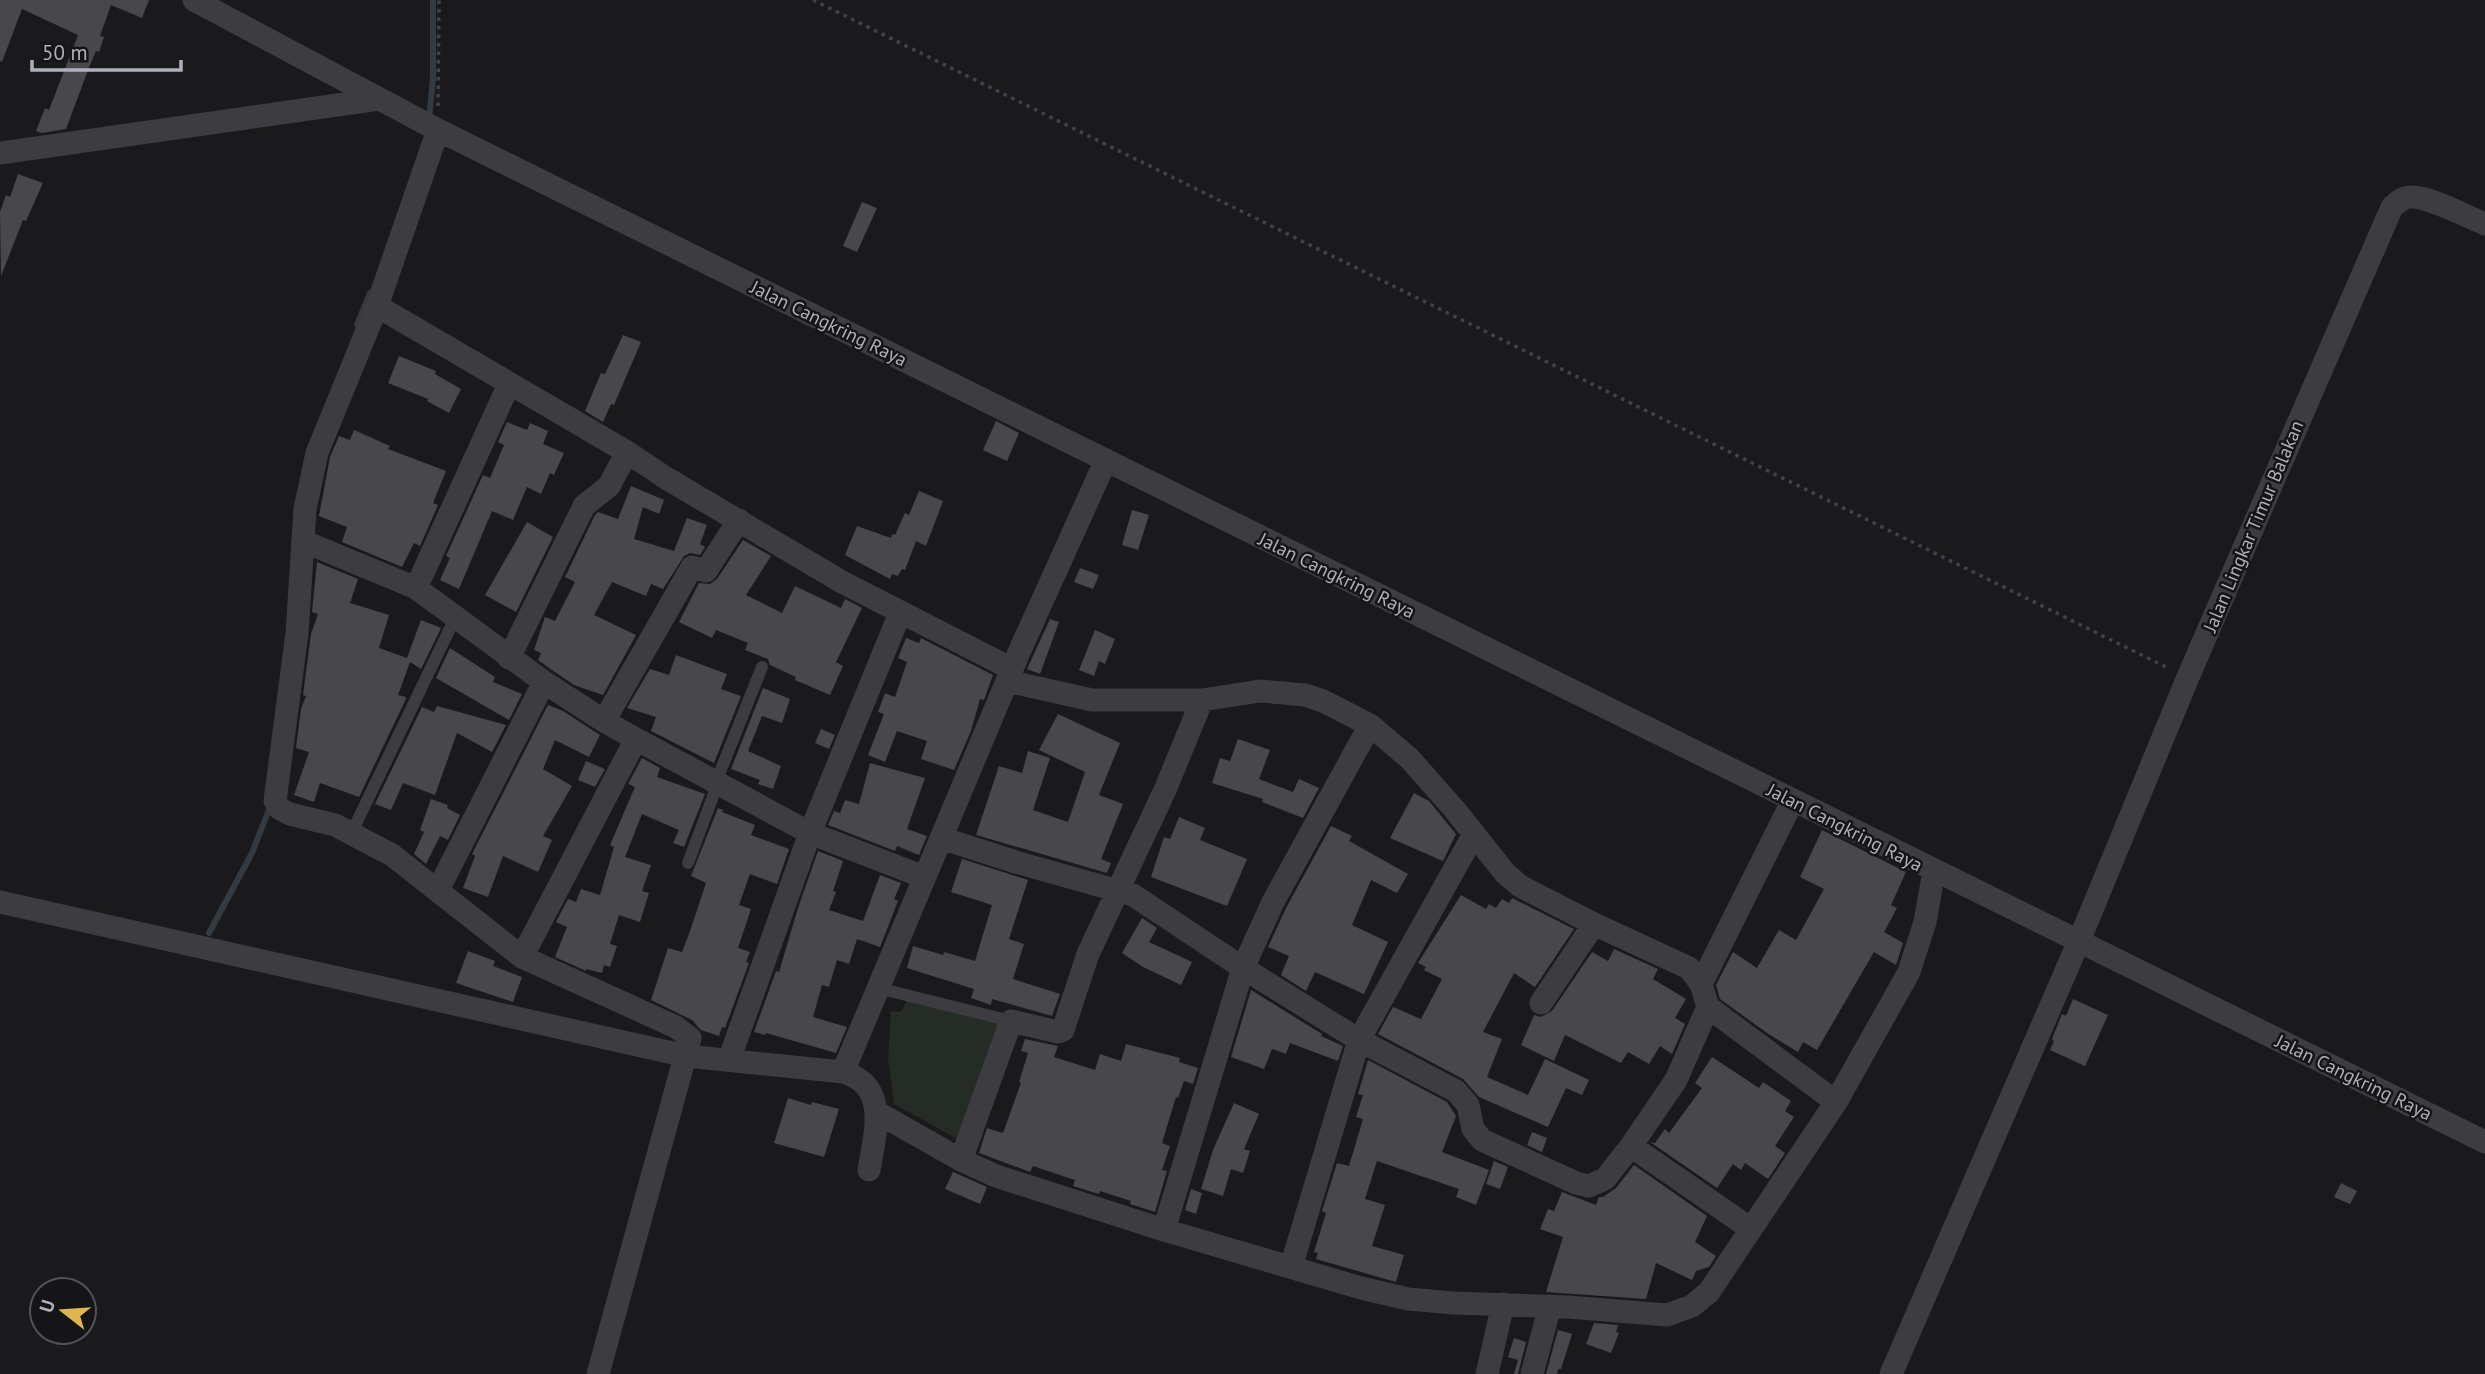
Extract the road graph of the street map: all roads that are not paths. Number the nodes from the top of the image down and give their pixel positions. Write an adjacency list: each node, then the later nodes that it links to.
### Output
1 (194, 0): 2 (street, Jalan Cangkring Raya)
2 (379, 99): 3 (street, Jalan Cangkring Raya); 4 (street)
3 (431, 126): 6 (street); 9 (street, Jalan Cangkring Raya)
4 (0, 153)
5 (2485, 224): 36 (street, Jalan Lingkar Timur Balakan)
6 (377, 306): 7 (street); 11 (street)
7 (509, 384): 8 (street); 12 (street)
8 (627, 452): 10 (street); 15 (street)
9 (1106, 460): 17 (street); 24 (street, Jalan Cangkring Raya)
10 (739, 520): 13 (street); 20 (street)
11 (303, 541): 12 (street); 25 (street)
12 (416, 588): 14 (street)
13 (900, 613): 17 (street); 26 (street)
14 (455, 618): 15 (street); 25 (lane)
15 (509, 658): 18 (street)
16 (762, 667): 23 (lane)
17 (1010, 675): 19 (street); 28 (street)
18 (544, 682): 20 (street); 33 (street)
19 (1202, 700): 21 (street); 32 (street)
20 (604, 721): 22 (street)
21 (1370, 725): 27 (street); 38 (street)
22 (636, 739): 23 (street); 37 (street)
23 (717, 782): 26 (street); 29 (lane)
24 (1793, 800): 30 (street, Jalan Cangkring Raya); 39 (street)
25 (352, 832): 33 (street)
26 (810, 833): 31 (street); 46 (street)
27 (1474, 834): 35 (street); 44 (street)
28 (941, 838): 31 (street); 32 (street)
29 (688, 863)
30 (1934, 871): 36 (street, Jalan Cangkring Raya); 48 (street)
31 (924, 877): 40 (street)
32 (1116, 889): 38 (street); 43 (street)
33 (438, 890): 37 (street)
34 (0, 902): 45 (street)
35 (1594, 924): 39 (street); 41 (street)
36 (2079, 941): 50 (street, Jalan Cangkring Raya); 62 (street, Jalan Lingkar Timur Balakan)
37 (522, 957): 45 (street)
38 (1243, 968): 44 (street); 55 (street)
39 (1701, 984): 42 (street)
40 (878, 988): 43 (lane); 47 (street)
41 (1541, 1003)
42 (1708, 1007): 48 (street); 51 (street)
43 (1011, 1021): 52 (street)
44 (1359, 1040): 51 (street); 56 (street)
45 (686, 1056): 46 (street); 59 (street)
46 (729, 1060): 47 (street)
47 (843, 1072): 49 (street)
48 (1836, 1102): 54 (street)
49 (878, 1113): 52 (street); 53 (street)
50 (2485, 1142)
51 (1631, 1146): 54 (street)
52 (961, 1160): 55 (street)
53 (869, 1170)
54 (1751, 1229): 58 (street)
55 (1164, 1230): 56 (street)
56 (1291, 1267): 57 (street)
57 (1503, 1304): 58 (street); 60 (street)
58 (1550, 1306): 61 (street)
59 (597, 1374)
60 (1486, 1374)
61 (1532, 1374)
62 (1891, 1374)

